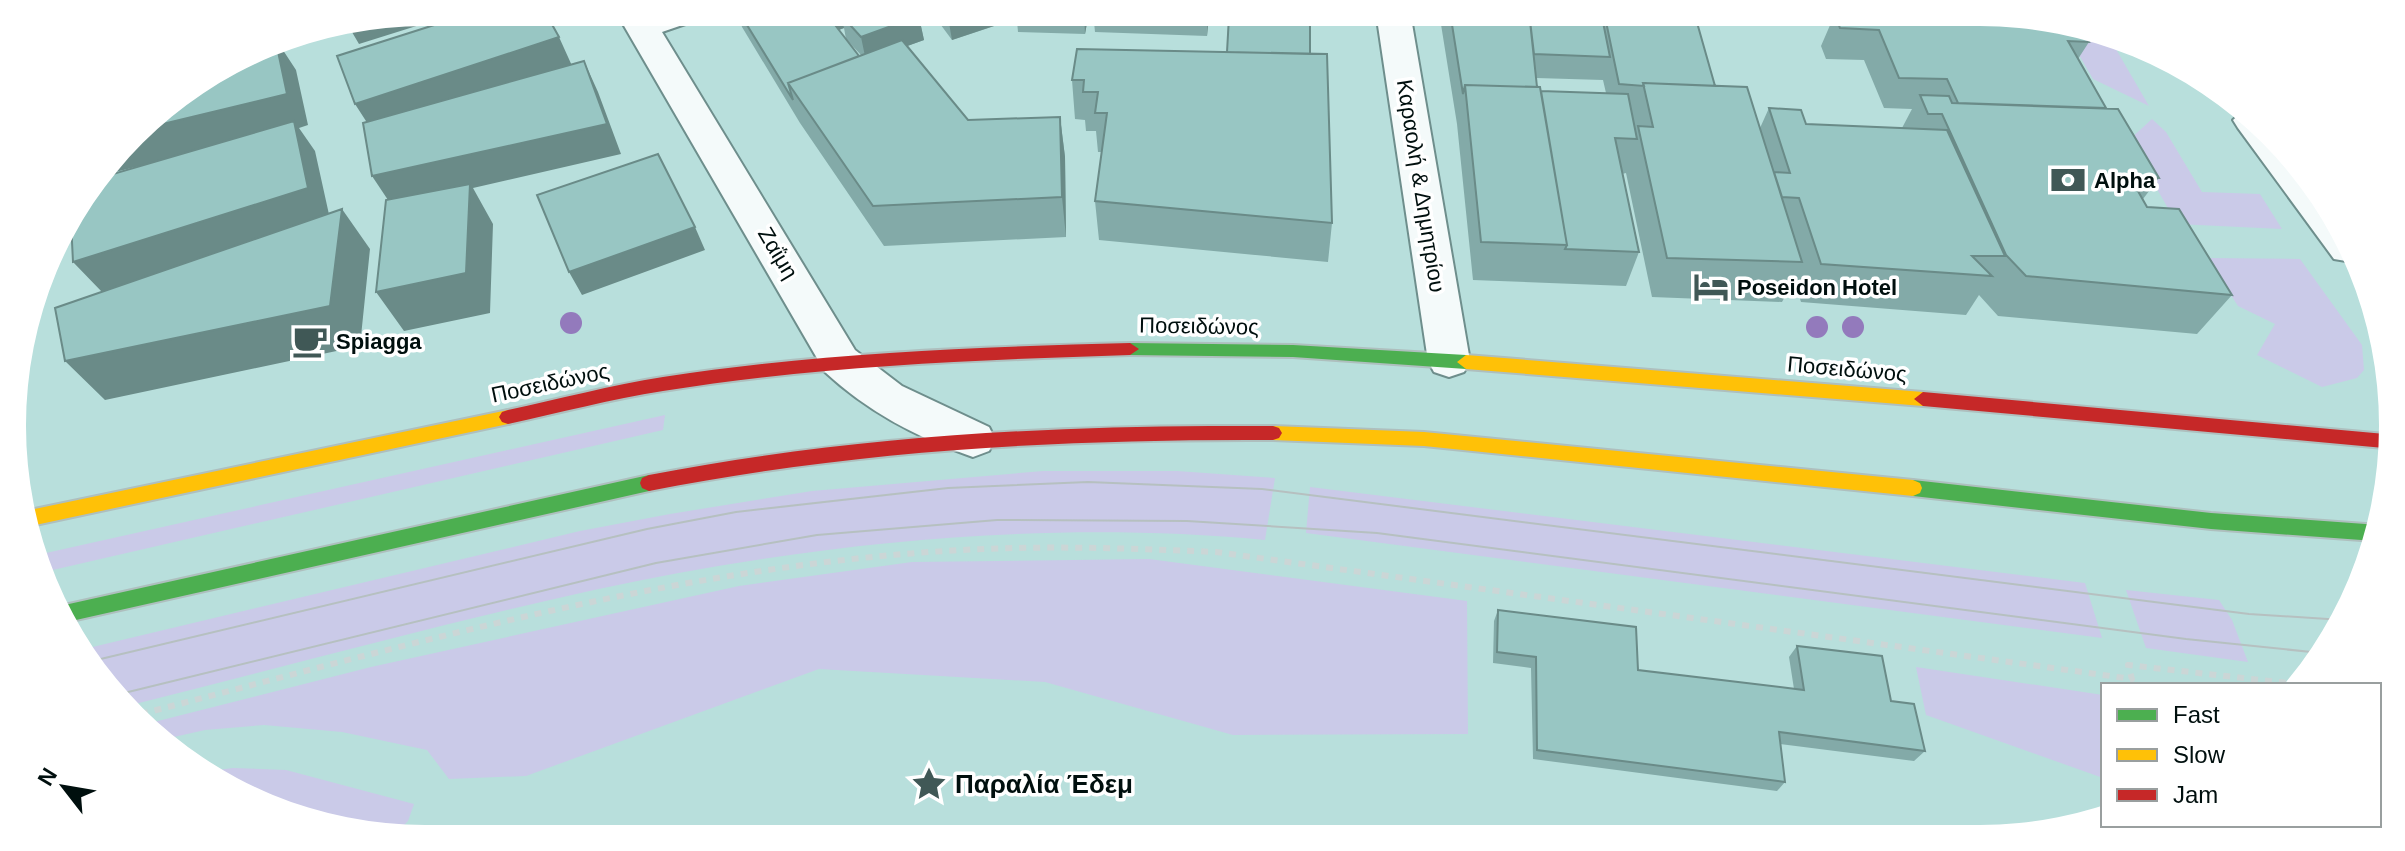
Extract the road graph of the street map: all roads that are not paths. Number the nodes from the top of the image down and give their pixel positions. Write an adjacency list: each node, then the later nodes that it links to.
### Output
1 (642, 26): 3 (street, Ζαΐμη)
2 (1395, 26): 4 (street, Καραολή & Δημητρίου)
3 (840, 361): 4 (highway, Ποσειδώνος); 5 (street, Ζαΐμη); 7 (highway, Ποσειδώνος)
4 (1449, 361): 6 (highway, Ποσειδώνος)
5 (973, 439): 8 (highway); 9 (highway)
6 (2378, 440)
7 (37, 516)
8 (2364, 532)
9 (73, 612)

